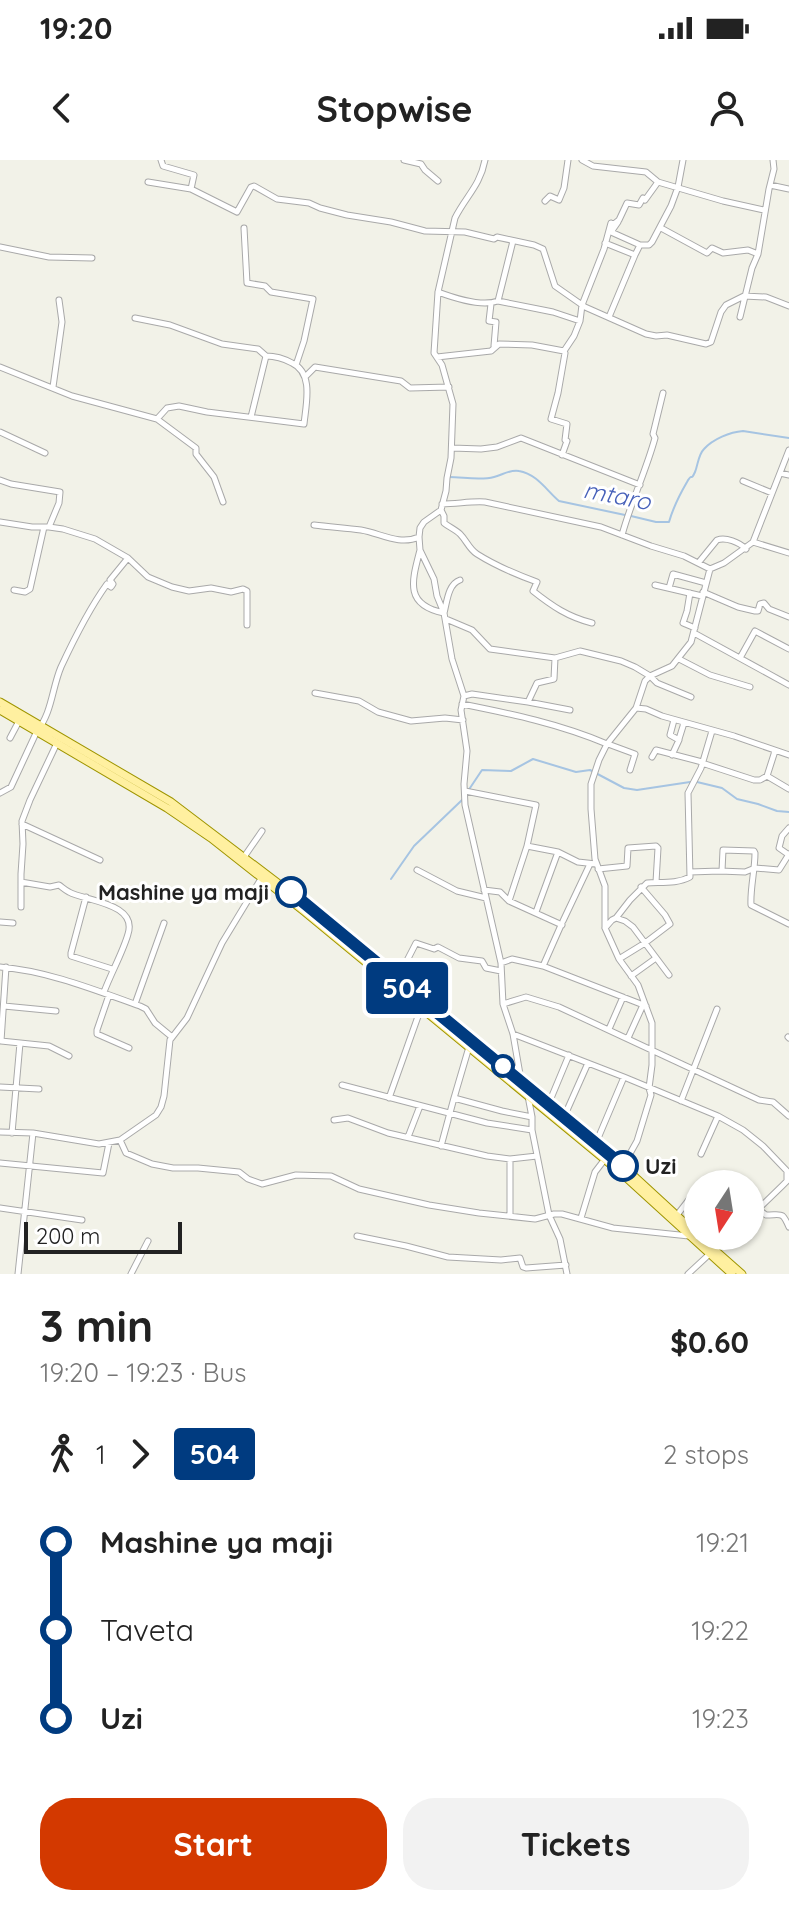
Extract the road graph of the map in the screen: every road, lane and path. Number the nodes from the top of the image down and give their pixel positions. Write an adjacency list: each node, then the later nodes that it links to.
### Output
1 (161, 160): 14 (street)
2 (404, 160): 8 (street)
3 (485, 160): 21 (street)
4 (568, 160): 16 (street)
5 (582, 160): 11 (street)
6 (683, 160): 13 (street)
7 (773, 160): 12 (street)
8 (421, 162): 9 (street)
9 (438, 181)
10 (148, 182): 14 (street)
11 (658, 182): 13 (street); 18 (street)
12 (770, 185): 15 (street); 17 (street)
13 (678, 187): 17 (street); 20 (street)
14 (191, 189): 21 (street)
15 (789, 189)
16 (545, 201)
17 (764, 210): 26 (street)
18 (619, 220): 23 (street); 24 (street)
19 (244, 228): 43 (street)
20 (661, 228): 24 (street); 26 (street)
21 (451, 232): 22 (street); 29 (street)
22 (513, 240): 32 (street); 33 (street)
23 (605, 243): 27 (street); 33 (street)
24 (640, 245): 27 (street)
25 (0, 247): 28 (street)
26 (758, 254): 30 (street)
27 (635, 255): 35 (street)
28 (92, 258)
29 (438, 292): 32 (street); 42 (street)
30 (744, 296): 34 (street); 35 (street); 36 (street)
31 (59, 300): 46 (street)
32 (494, 303): 38 (street); 39 (street)
33 (582, 305): 35 (street); 38 (street)
34 (789, 306)
35 (609, 317)
36 (740, 317)
37 (135, 318): 41 (street)
38 (580, 321): 40 (street)
39 (494, 347): 40 (street); 42 (street)
40 (564, 351): 55 (street)
41 (266, 356): 43 (street); 49 (street)
42 (436, 357): 47 (street)
43 (296, 365): 45 (street)
44 (0, 367): 46 (street)
45 (306, 376): 47 (street); 49 (street)
46 (53, 387): 50 (street)
47 (449, 387): 52 (street)
48 (663, 393): 60 (street)
49 (251, 417): 50 (street)
50 (157, 419): 62 (street)
51 (0, 432): 54 (street)
52 (452, 448): 55 (street); 63 (street)
53 (789, 450): 56 (street)
54 (45, 453)
55 (562, 455): 60 (street)
56 (780, 473): 57 (street); 61 (street)
57 (789, 475)
58 (0, 480): 66 (street)
59 (743, 481): 61 (street)
60 (640, 485): 67 (street)
61 (772, 493): 69 (street)
62 (223, 502)
63 (442, 507): 67 (street); 68 (street); 85 (street)
64 (0, 522): 66 (street)
65 (314, 525): 68 (street)
66 (46, 527): 73 (street); 80 (street)
67 (622, 535): 74 (street)
68 (419, 537): 71 (street)
69 (753, 542): 70 (street); 72 (street)
70 (746, 549): 74 (street); 75 (street)
71 (420, 550): 83 (street); 83 (street)
72 (789, 553)
73 (128, 558): 86 (street); 108 (street)
74 (699, 562): 75 (street)
75 (710, 569): 77 (street)
76 (460, 580): 83 (street)
77 (706, 583): 79 (street); 82 (street)
78 (655, 585): 79 (street)
79 (669, 588): 81 (street)
80 (14, 590)
81 (690, 593): 82 (street); 87 (street)
82 (703, 594): 84 (street); 87 (street)
83 (445, 616): 89 (street); 96 (street)
84 (789, 617)
85 (592, 623)
86 (247, 625)
87 (695, 630): 90 (street); 91 (street)
88 (789, 649): 90 (street)
89 (555, 658): 92 (street); 99 (street)
90 (740, 658): 93 (street)
91 (679, 659): 92 (street); 94 (street)
92 (650, 676): 97 (street); 101 (street)
93 (789, 685)
94 (750, 687)
95 (315, 693): 104 (street)
96 (464, 696): 99 (street); 100 (street)
97 (691, 697)
98 (0, 702): 108 (main road)
99 (528, 702): 103 (street)
100 (462, 704): 104 (street); 113 (street)
101 (636, 708): 105 (street); 113 (street)
102 (0, 710): 106 (main road)
103 (570, 710)
104 (463, 720): 122 (street)
105 (674, 720): 107 (street); 111 (street)
106 (19, 721): 108 (main road); 110 (street)
107 (684, 723): 109 (street); 111 (street)
108 (40, 729): 112 (main road); 123 (street); 130 (main road)
109 (712, 731): 114 (street); 118 (street)
110 (10, 738)
111 (679, 739): 115 (street)
112 (57, 743): 124 (street); 137 (main road)
113 (608, 744): 119 (street); 132 (street)
114 (775, 751): 116 (street); 120 (street)
115 (672, 755): 117 (street); 118 (street)
116 (789, 755)
117 (652, 757)
118 (702, 762): 120 (street); 136 (street)
119 (630, 770)
120 (767, 776): 121 (street)
121 (789, 789)
122 (465, 791): 127 (street); 141 (street)
123 (0, 793)
124 (22, 824): 131 (street); 138 (street)
125 (789, 828): 129 (street)
126 (262, 831): 130 (street)
127 (527, 846): 128 (street); 144 (street)
128 (558, 852): 132 (street); 146 (street)
129 (789, 854): 133 (street)
130 (244, 857): 137 (main road)
131 (100, 860)
132 (595, 866): 139 (street); 151 (street); 153 (street)
133 (755, 868): 135 (street); 135 (street); 152 (street)
134 (417, 870): 143 (street)
135 (722, 871): 136 (street)
136 (690, 872): 139 (street)
137 (263, 875): 164 (main road); 171 (main road); 176 (street)
138 (21, 882): 142 (street); 145 (street)
139 (656, 882): 140 (street)
140 (641, 887): 147 (street); 154 (street)
141 (484, 890): 143 (street); 144 (street)
142 (86, 897): 160 (street); 160 (street)
143 (486, 898): 157 (street)
144 (509, 901): 146 (street)
145 (21, 907)
146 (536, 912): 151 (street)
147 (616, 918): 153 (street); 154 (street)
148 (0, 922): 149 (street)
149 (13, 923)
150 (164, 923): 167 (street)
151 (563, 923): 158 (street)
152 (789, 924)
153 (605, 928): 156 (street)
154 (645, 943): 155 (street); 156 (street)
155 (656, 958): 162 (street); 163 (street)
156 (619, 959): 163 (street)
157 (501, 963): 158 (street); 161 (street)
158 (543, 966): 166 (street)
159 (3, 967): 165 (street); 170 (street)
160 (112, 969): 165 (street)
161 (501, 971): 164 (street); 168 (street)
162 (669, 975)
163 (631, 976): 169 (street)
164 (397, 980): 188 (main road)
165 (107, 994): 167 (street); 181 (street)
166 (623, 997): 169 (street); 174 (street)
167 (135, 1004): 176 (street)
168 (503, 1004): 174 (street); 175 (street)
169 (644, 1005): 177 (street); 182 (street)
170 (4, 1006): 173 (street); 178 (street)
171 (421, 1008): 180 (main road); 194 (street)
172 (717, 1009): 186 (street)
173 (56, 1011)
174 (609, 1029): 177 (street)
175 (513, 1034): 183 (street); 188 (street)
176 (172, 1037): 211 (street)
177 (628, 1038): 182 (street)
178 (1, 1041): 179 (street)
179 (20, 1043): 184 (street); 191 (street)
180 (469, 1047): 195 (street); 196 (main road)
181 (129, 1048)
182 (652, 1051): 186 (street); 192 (street)
183 (569, 1055): 185 (street); 198 (street)
184 (69, 1056)
185 (588, 1063): 187 (street); 204 (street)
186 (695, 1070): 197 (street); 202 (street)
187 (624, 1077): 192 (street); 213 (street)
188 (522, 1082): 196 (street); 198 (main road)
189 (342, 1085): 194 (street)
190 (0, 1087): 191 (street)
191 (15, 1087): 193 (street); 208 (street)
192 (649, 1088): 197 (street); 221 (street)
193 (39, 1089)
194 (389, 1098): 199 (street)
195 (454, 1098): 200 (street); 203 (street)
196 (528, 1098): 203 (street); 218 (main road)
197 (681, 1101): 201 (street)
198 (548, 1104): 204 (main road)
199 (420, 1106): 200 (street); 210 (street)
200 (450, 1113): 206 (street); 214 (street)
201 (718, 1116): 215 (street); 222 (street)
202 (789, 1116)
203 (532, 1117): 206 (street)
204 (564, 1118): 213 (main road)
205 (334, 1120): 210 (street)
206 (532, 1130): 216 (street)
207 (0, 1132): 208 (street)
208 (12, 1133): 209 (street)
209 (33, 1133): 212 (street); 220 (street)
210 (408, 1137): 214 (street)
211 (120, 1140): 212 (street); 228 (street)
212 (109, 1143): 220 (street)
213 (596, 1143): 221 (main road)
214 (441, 1146): 217 (street)
215 (701, 1154)
216 (537, 1156): 217 (street); 229 (street)
217 (510, 1159): 228 (street)
218 (605, 1159): 231 (street); 235 (main road)
219 (0, 1163): 220 (street)
220 (30, 1165): 226 (street)
221 (623, 1166): 230 (main road)
222 (788, 1170): 223 (street)
223 (764, 1203)
224 (684, 1206): 230 (street)
225 (0, 1208): 226 (street)
226 (25, 1210): 232 (street); 244 (street)
227 (764, 1214): 234 (street)
228 (510, 1215): 229 (street)
229 (549, 1215): 231 (street); 243 (street)
230 (677, 1215): 233 (main road)
231 (581, 1218): 236 (street)
232 (82, 1220)
233 (684, 1222)
234 (789, 1227)
235 (684, 1231)
236 (684, 1235)
237 (357, 1236): 243 (street)
238 (148, 1241): 245 (street)
239 (707, 1250): 242 (main road)
240 (709, 1250): 242 (main road)
241 (714, 1250): 242 (street)
242 (711, 1253): 247 (street); 248 (main road); 249 (main road)
243 (566, 1265): 246 (street)
244 (18, 1274)
245 (131, 1274)
246 (567, 1274)
247 (688, 1274)
248 (732, 1274)
249 (742, 1274)

